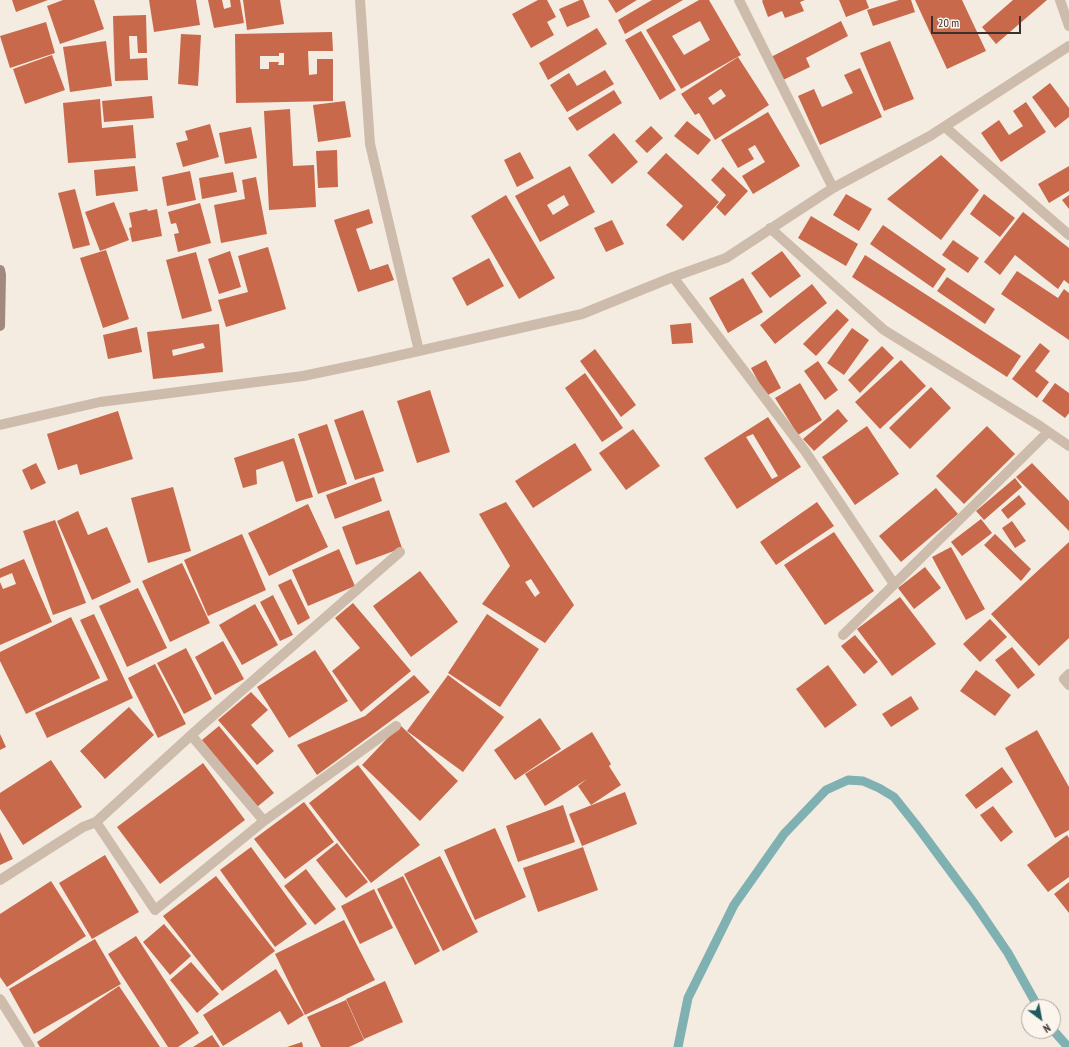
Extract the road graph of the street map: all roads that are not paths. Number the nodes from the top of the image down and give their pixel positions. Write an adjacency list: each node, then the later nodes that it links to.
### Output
1 (360, 0): 13 (street)
2 (739, 0): 7 (street)
3 (1060, 0): 4 (street)
4 (1069, 26)
5 (1069, 46): 6 (street)
6 (945, 127): 7 (street); 9 (street)
7 (833, 188): 8 (street)
8 (770, 228): 11 (street); 15 (street)
9 (1069, 235)
10 (0, 270): 12 (street)
11 (673, 277): 13 (street); 18 (street)
12 (0, 326)
13 (419, 351): 14 (street)
14 (0, 425)
15 (1048, 432): 16 (street); 18 (street)
16 (1069, 446)
17 (400, 552): 23 (street)
18 (894, 584): 19 (street)
19 (843, 634)
20 (1069, 674): 21 (street)
21 (1069, 685)
22 (396, 726): 24 (street)
23 (191, 735): 24 (street); 25 (street)
24 (264, 821): 25 (street)
25 (96, 822): 26 (street)
26 (0, 880)
27 (0, 999): 28 (street)
28 (30, 1047)

